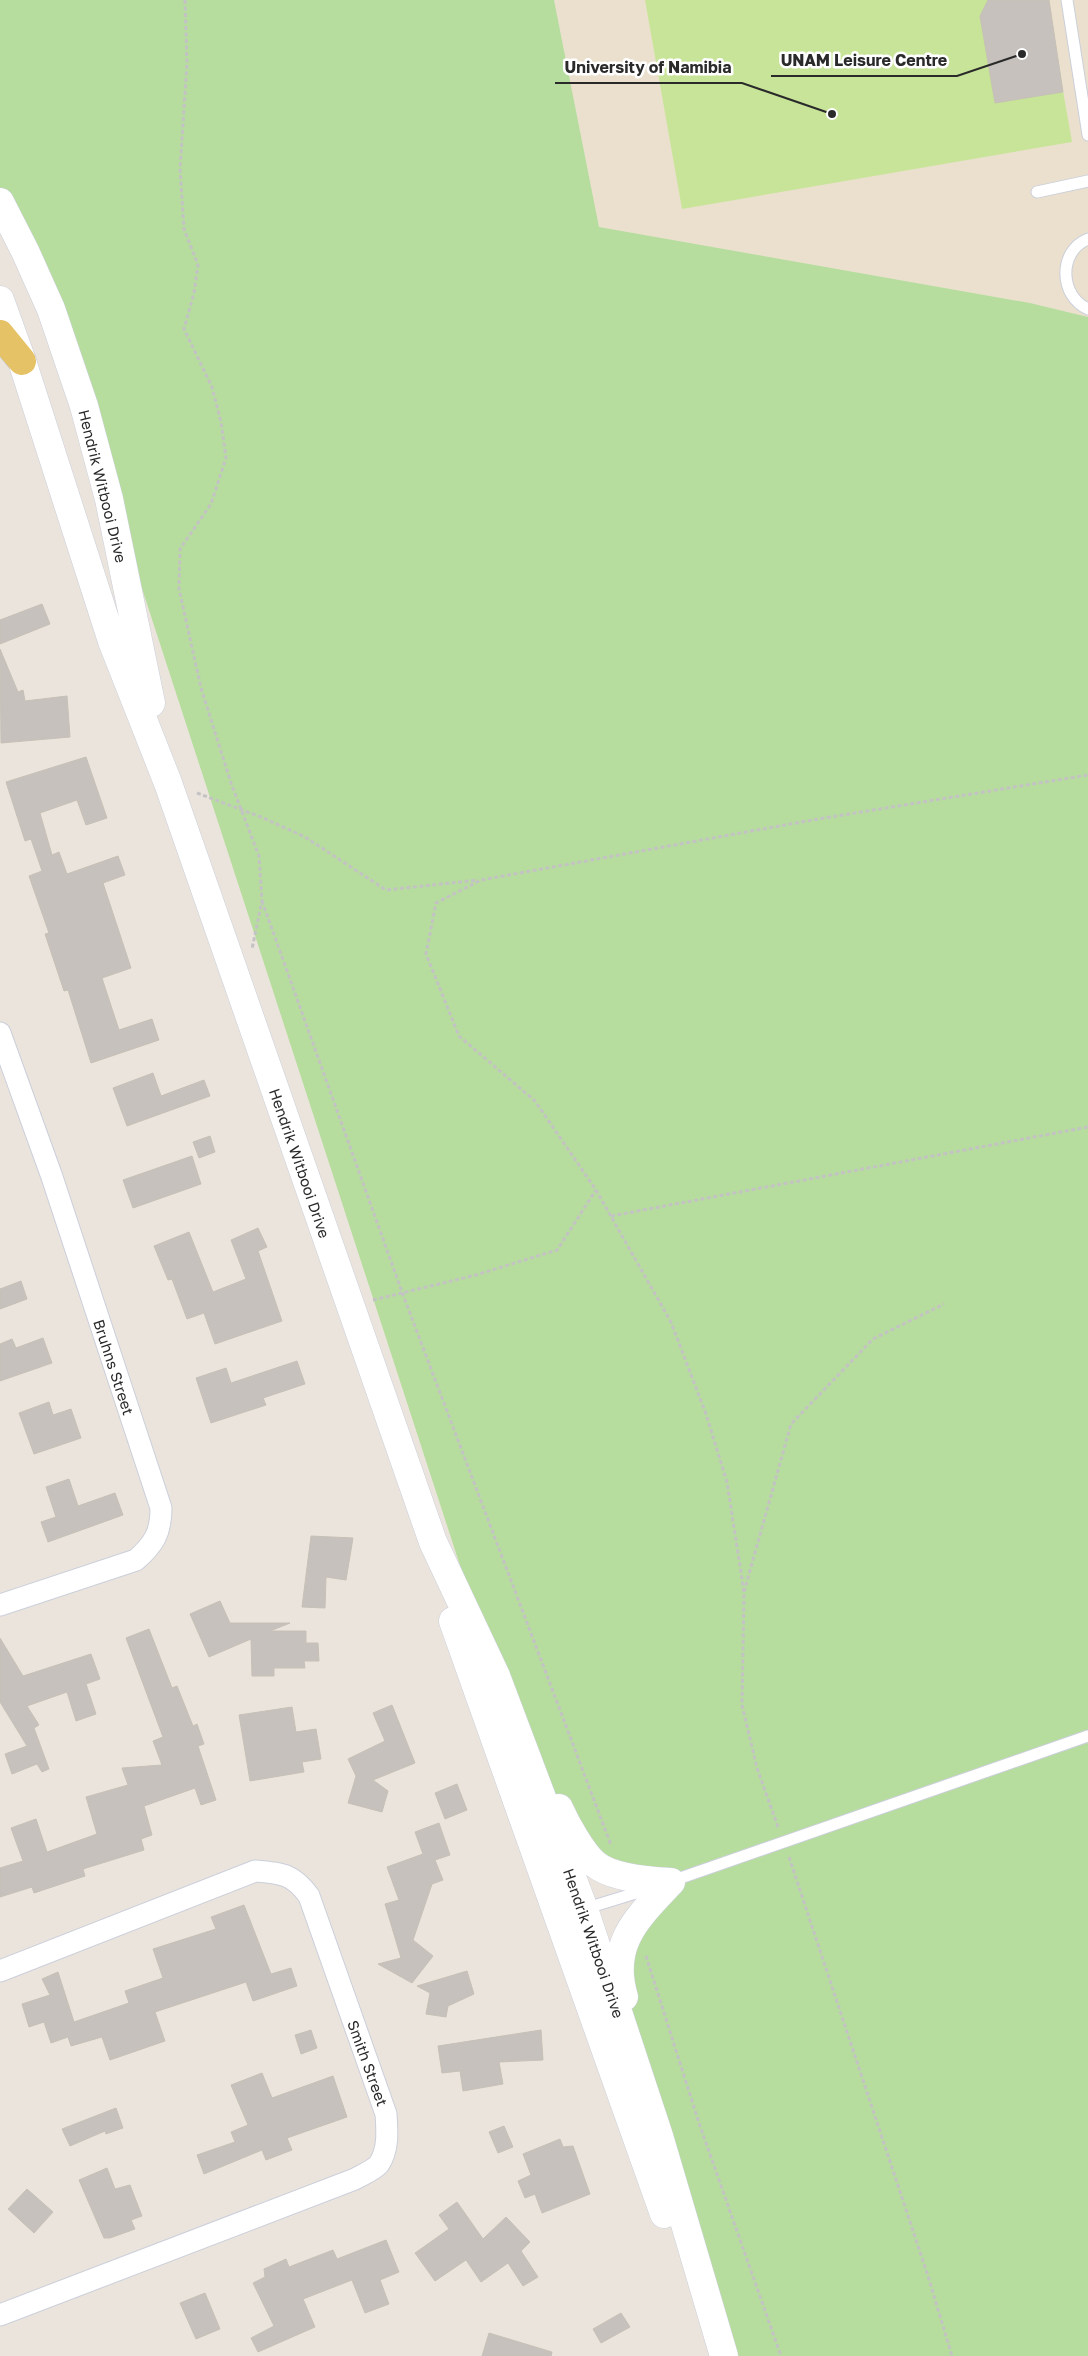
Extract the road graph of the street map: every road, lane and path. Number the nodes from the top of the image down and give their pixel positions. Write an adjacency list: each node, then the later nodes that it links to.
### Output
1 (185, 0): 14 (path)
2 (1068, 0): 3 (lane)
3 (1088, 135)
4 (1088, 181): 5 (lane)
5 (1037, 192)
6 (0, 202): 13 (main road, Hendrik Witbooi Drive)
7 (1087, 237): 9 (lane)
8 (0, 300): 11 (main road, Hendrik Witbooi Drive)
9 (1088, 309)
10 (0, 334): 11 (main road)
11 (22, 361): 13 (main road, Hendrik Witbooi Drive)
12 (1088, 775): 15 (path)
13 (168, 783): 14 (path); 24 (main road, Hendrik Witbooi Drive)
14 (241, 810): 15 (path); 16 (path)
15 (482, 880): 20 (path)
16 (262, 901): 17 (path); 22 (path)
17 (252, 950)
18 (0, 1033): 27 (street, Bruhns Street)
19 (1088, 1127): 21 (path)
20 (596, 1190): 21 (path); 22 (path)
21 (611, 1216): 26 (path)
22 (402, 1292): 24 (path); 31 (path)
23 (944, 1304): 26 (path)
24 (350, 1305): 25 (main road, Hendrik Witbooi Drive)
25 (433, 1542): 28 (main road, Hendrik Witbooi Drive); 33 (main road, Hendrik Witbooi Drive)
26 (744, 1592): 30 (path)
27 (0, 1605)
28 (496, 1676): 31 (main road); 33 (main road, Hendrik Witbooi Drive)
29 (1088, 1736): 30 (lane)
30 (784, 1842): 32 (lane); 41 (path)
31 (621, 1874): 32 (main road)
32 (671, 1882): 33 (lane); 34 (main road)
33 (572, 1914): 36 (main road, Hendrik Witbooi Drive); 38 (main road, Hendrik Witbooi Drive)
34 (635, 1920): 36 (main road); 40 (path)
35 (0, 1971): 37 (street, Smith Street)
36 (659, 2136): 39 (main road, Hendrik Witbooi Drive)
37 (0, 2315)
38 (709, 2356)
39 (724, 2356)
40 (781, 2356)
41 (952, 2356)

